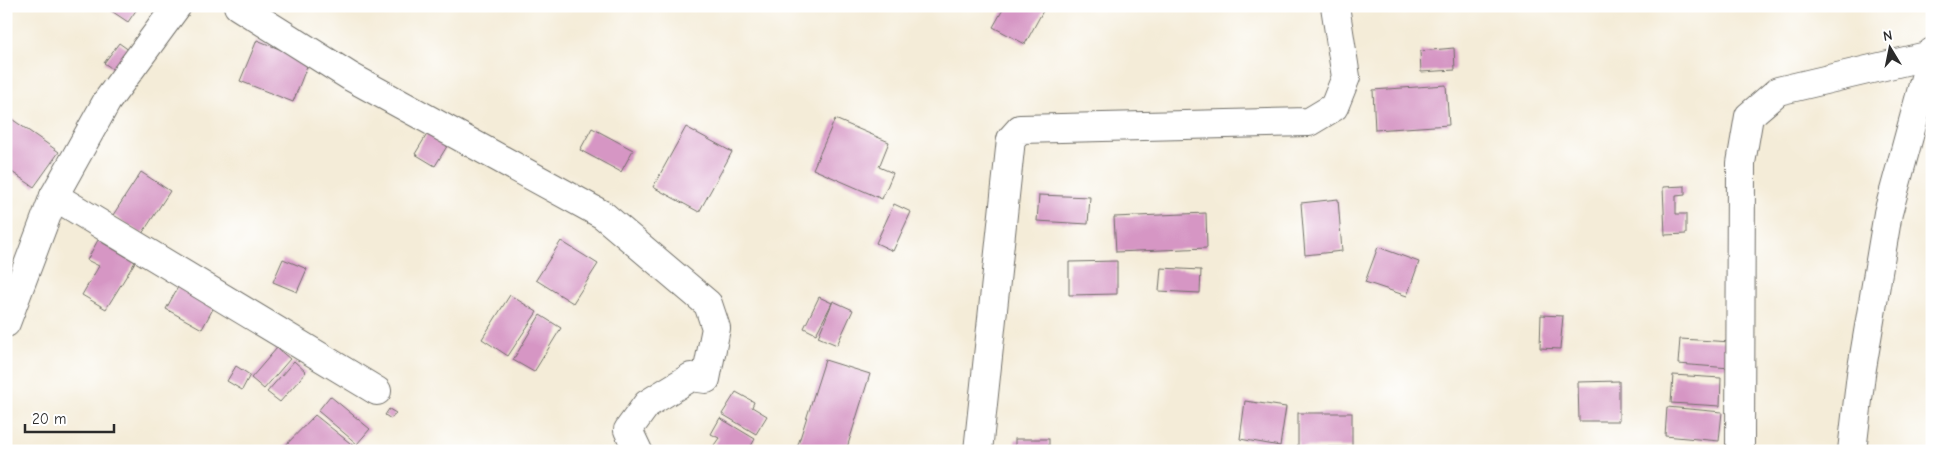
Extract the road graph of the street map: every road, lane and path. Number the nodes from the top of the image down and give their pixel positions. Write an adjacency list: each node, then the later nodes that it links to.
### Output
1 (176, 6): 5 (street)
2 (238, 6): 8 (street)
3 (1335, 6): 9 (street)
4 (1931, 53): 10 (street); 11 (street)
5 (54, 196): 6 (street); 7 (street)
6 (6, 323)
7 (377, 391)
8 (638, 451)
9 (978, 451)
10 (1740, 451)
11 (1852, 451)

